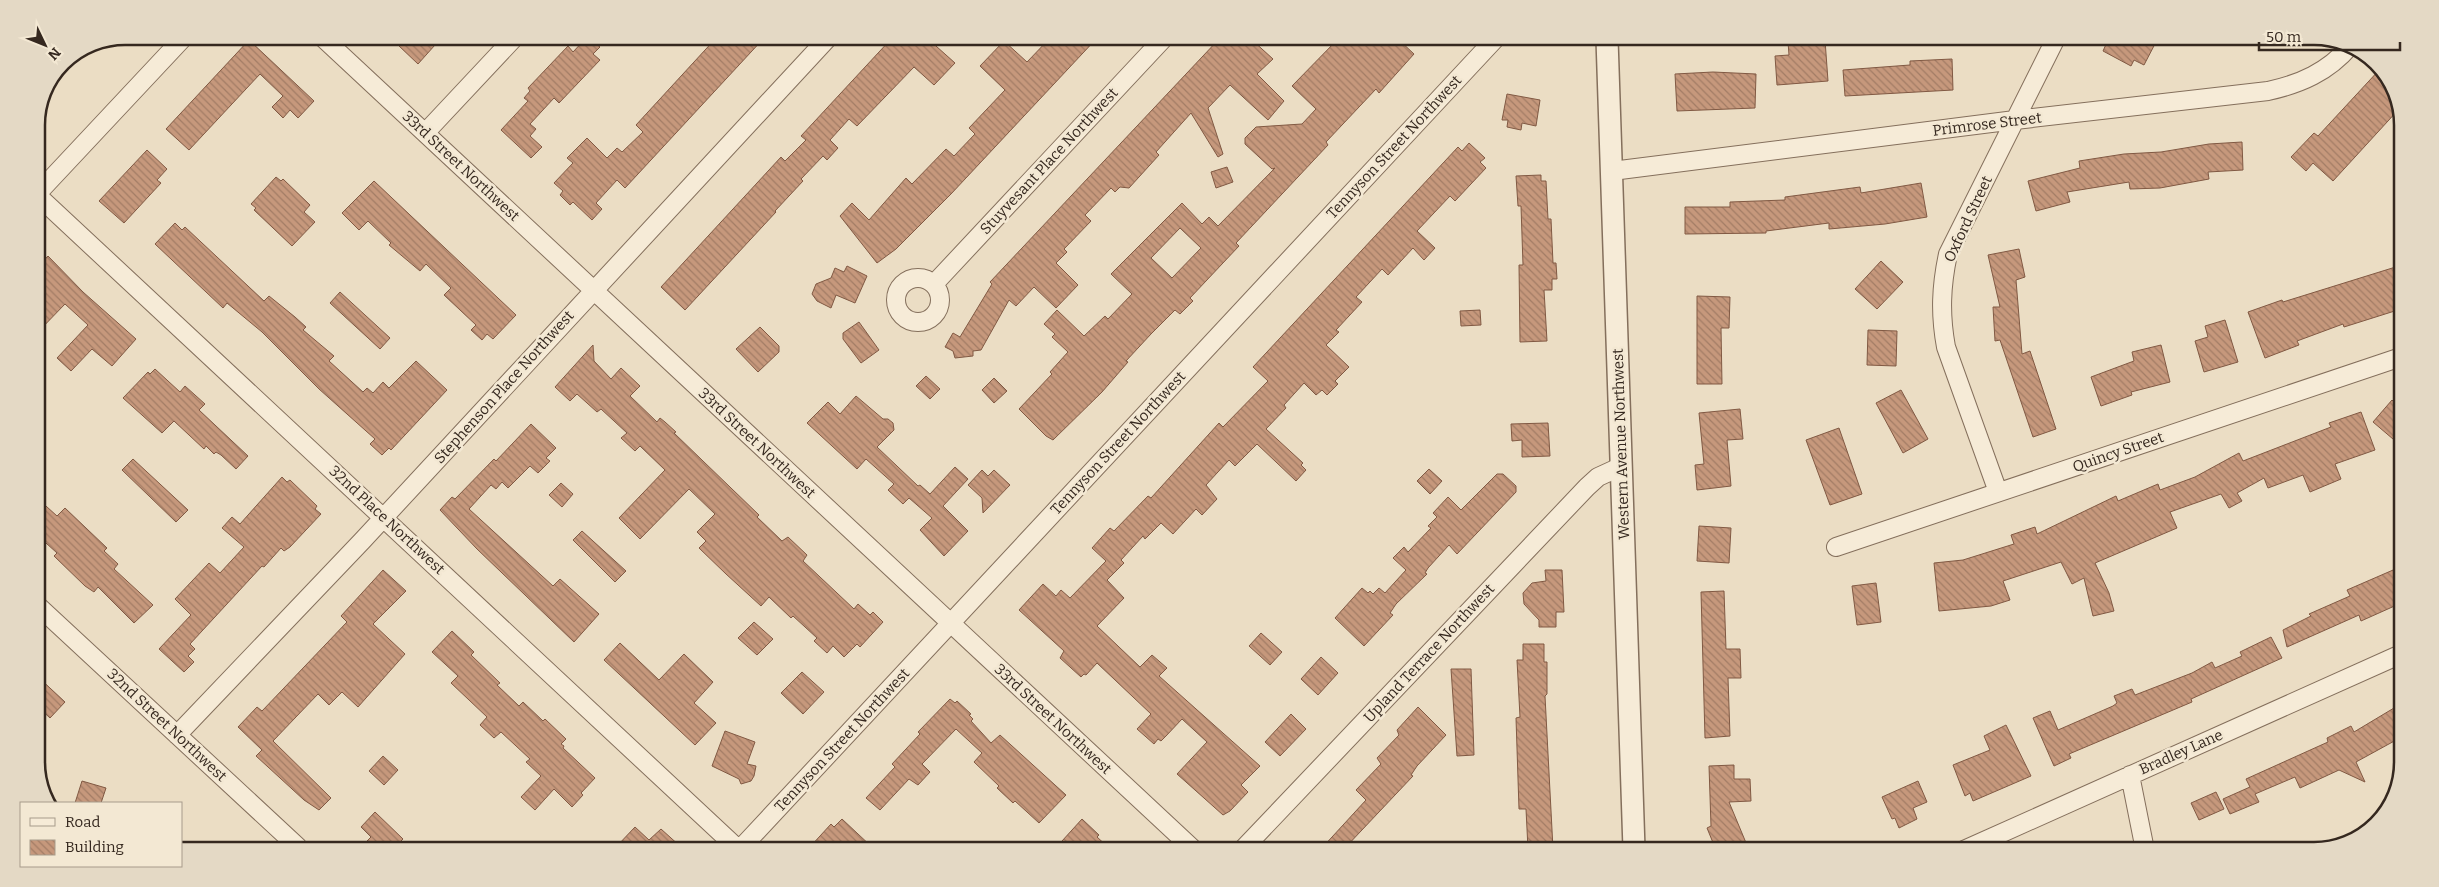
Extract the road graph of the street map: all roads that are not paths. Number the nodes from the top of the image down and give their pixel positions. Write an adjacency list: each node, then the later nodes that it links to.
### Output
1 (177, 45): 13 (street)
2 (331, 45): 11 (street, 33rd Street Northwest)
3 (508, 45): 11 (street)
4 (821, 45): 16 (street, Stephenson Place Northwest)
5 (1157, 45): 15 (street, Stuyvesant Place Northwest)
6 (1489, 45): 23 (street, Tennyson Street Northwest)
7 (1607, 45): 12 (street, Western Avenue Northwest)
8 (2052, 45): 10 (street, Oxford Street)
9 (2345, 51): 10 (street, Primrose Street)
10 (2015, 120): 12 (street, Primrose Street); 19 (street, Oxford Street)
11 (425, 133): 16 (street, 33rd Street Northwest)
12 (1612, 171): 18 (street, Western Avenue Northwest)
13 (45, 185)
14 (45, 203): 20 (street, 32nd Place Northwest)
15 (934, 284)
16 (593, 290): 20 (street, Stephenson Place Northwest); 23 (street, 33rd Street Northwest)
17 (2394, 358): 19 (street, Quincy Street)
18 (1622, 466): 31 (street, Upland Terrace Northwest); 32 (street, Western Avenue Northwest)
19 (1998, 492): 21 (street, Quincy Street)
20 (384, 517): 25 (street, Stephenson Place Northwest); 28 (street, 32nd Place Northwest)
21 (1836, 547)
22 (45, 612): 25 (street, 32nd Street Northwest)
23 (951, 623): 29 (street, Tennyson Street Northwest); 30 (street, 33rd Street Northwest)
24 (2394, 657): 26 (street, Bradley Lane)
25 (177, 735): 27 (street, 32nd Street Northwest)
26 (2130, 775): 33 (street, Bradley Lane); 34 (street)
27 (294, 842)
28 (730, 842)
29 (748, 842)
30 (1186, 842)
31 (1250, 842)
32 (1634, 842)
33 (1982, 842)
34 (2143, 842)

